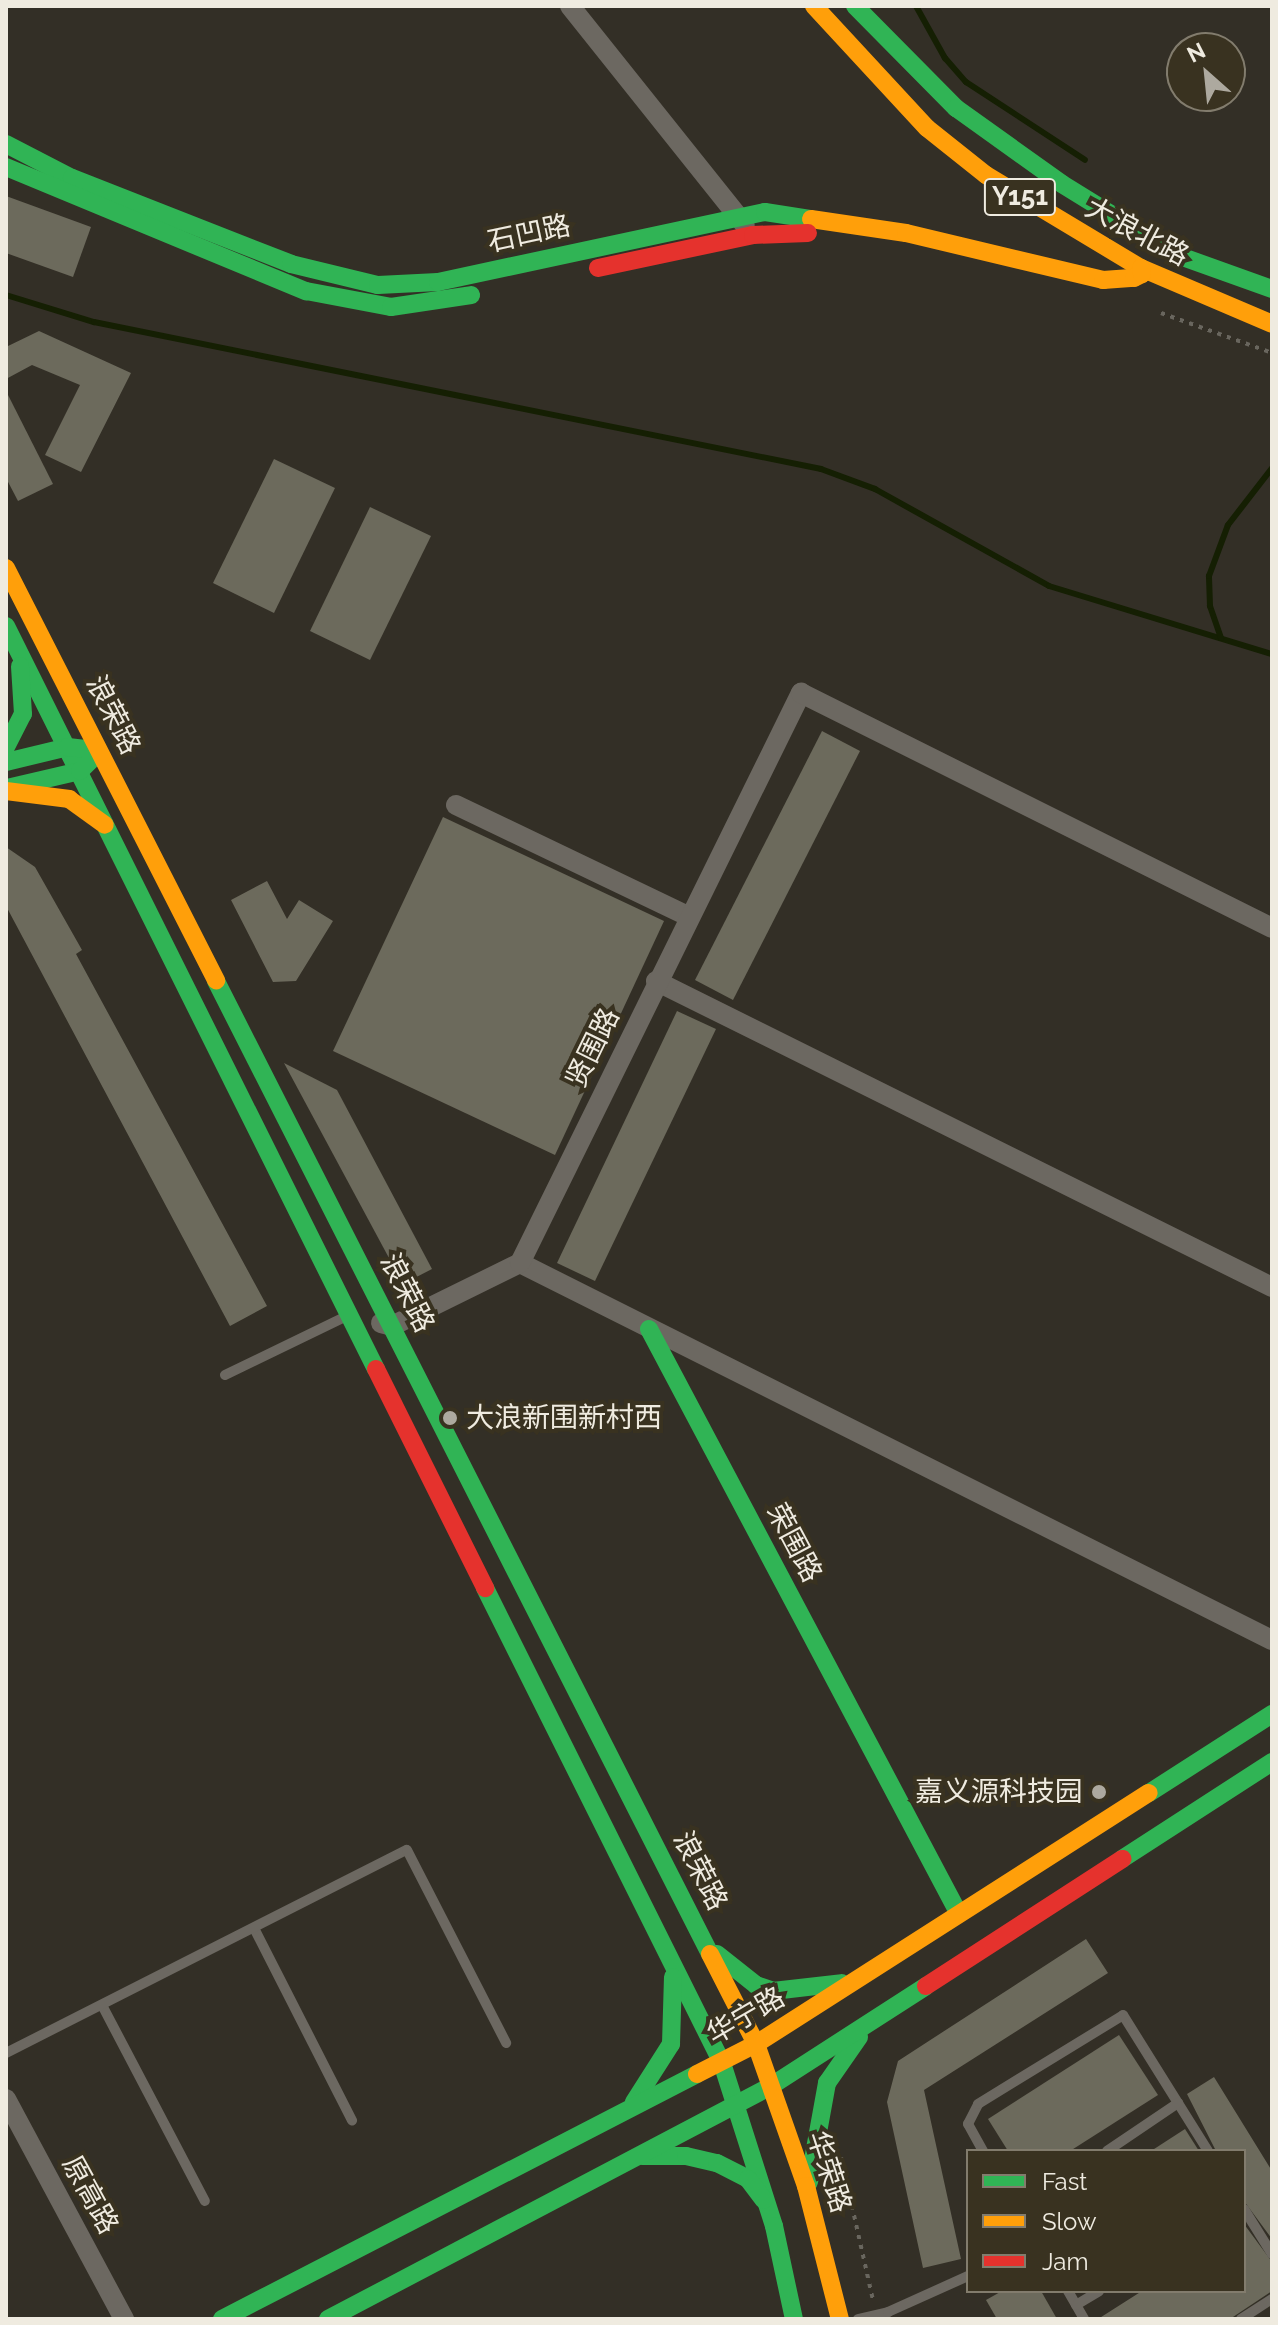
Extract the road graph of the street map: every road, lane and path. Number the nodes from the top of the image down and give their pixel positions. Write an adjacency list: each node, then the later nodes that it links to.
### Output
1 (570, 6): 6 (street)
2 (814, 6): 8 (main road, 大浪北路 / Y151)
3 (855, 6): 10 (main road, 大浪北路 / Y151)
4 (6, 144): 6 (main road, 石凹路)
5 (6, 167): 7 (main road, 石凹路)
6 (737, 217): 7 (street); 9 (main road, 石凹路)
7 (753, 235): 9 (main road, 石凹路)
8 (1141, 268): 9 (main road, 石凹路); 12 (main road, 大浪北路 / Y151)
9 (1082, 275)
10 (1272, 289)
11 (1161, 313): 13 (path)
12 (1272, 324)
13 (1272, 353)
14 (6, 568): 19 (main road, 浪荣路)
15 (6, 626): 16 (main road, 浪荣路)
16 (17, 647): 17 (main road); 18 (main road, 浪荣路)
17 (6, 747)
18 (68, 747): 19 (main road); 20 (main road); 21 (main road, 浪荣路)
19 (101, 751): 21 (main road); 31 (main road, 浪荣路)
20 (6, 762)
21 (80, 771): 22 (main road); 24 (main road, 浪荣路)
22 (6, 790): 24 (main road)
23 (456, 805): 25 (street)
24 (109, 829): 30 (main road, 浪荣路)
25 (688, 916): 26 (street, 贤围路); 27 (street, 贤围路)
26 (1272, 928)
27 (656, 981): 28 (street, 贤围路); 29 (street)
28 (520, 1263): 31 (street); 32 (street)
29 (1272, 1287)
30 (350, 1315): 31 (street); 33 (lane); 40 (main road, 浪荣路)
31 (392, 1326): 39 (main road, 浪荣路)
32 (649, 1329): 34 (street); 37 (main road, 荣围路)
33 (225, 1375)
34 (1272, 1640)
35 (1272, 1714): 37 (main road, 华宁路)
36 (1272, 1762): 43 (main road)
37 (958, 1912): 41 (main road, 华宁路)
38 (254, 1928): 42 (lane); 44 (lane); 53 (lane)
39 (697, 1928): 41 (main road); 45 (main road, 浪荣路)
40 (670, 1958): 47 (main road, 浪荣路); 52 (main road)
41 (856, 1979): 45 (main road, 华宁路)
42 (103, 2007): 46 (lane); 60 (lane)
43 (879, 2016): 48 (main road); 59 (main road)
44 (506, 2043)
45 (756, 2044): 47 (main road, 华宁路); 48 (main road, 华荣路)
46 (6, 2053)
47 (722, 2063): 51 (main road); 52 (main road, 华宁路)
48 (771, 2086): 51 (main road); 59 (main road, 华荣路)
49 (6, 2099): 70 (street, 原高路)
50 (1178, 2103): 54 (lane); 55 (lane); 56 (lane)
51 (737, 2105): 58 (main road); 61 (main road)
52 (621, 2114): 71 (main road, 华宁路)
53 (352, 2120)
54 (982, 2149)
55 (1110, 2149)
56 (1207, 2149)
57 (840, 2152): 68 (path)
58 (635, 2157): 61 (main road); 72 (main road)
59 (809, 2197): 74 (main road, 华荣路)
60 (205, 2201)
61 (769, 2206): 73 (main road)
62 (1246, 2212): 63 (lane)
63 (1272, 2254)
64 (966, 2277): 75 (lane)
65 (1069, 2293): 69 (lane)
66 (1096, 2293): 69 (lane)
67 (1272, 2299): 77 (lane)
68 (873, 2303)
69 (1076, 2305): 76 (lane)
70 (124, 2319)
71 (222, 2319)
72 (328, 2319)
73 (794, 2319)
74 (840, 2319)
75 (858, 2319)
76 (1084, 2319)
77 (1241, 2319)

